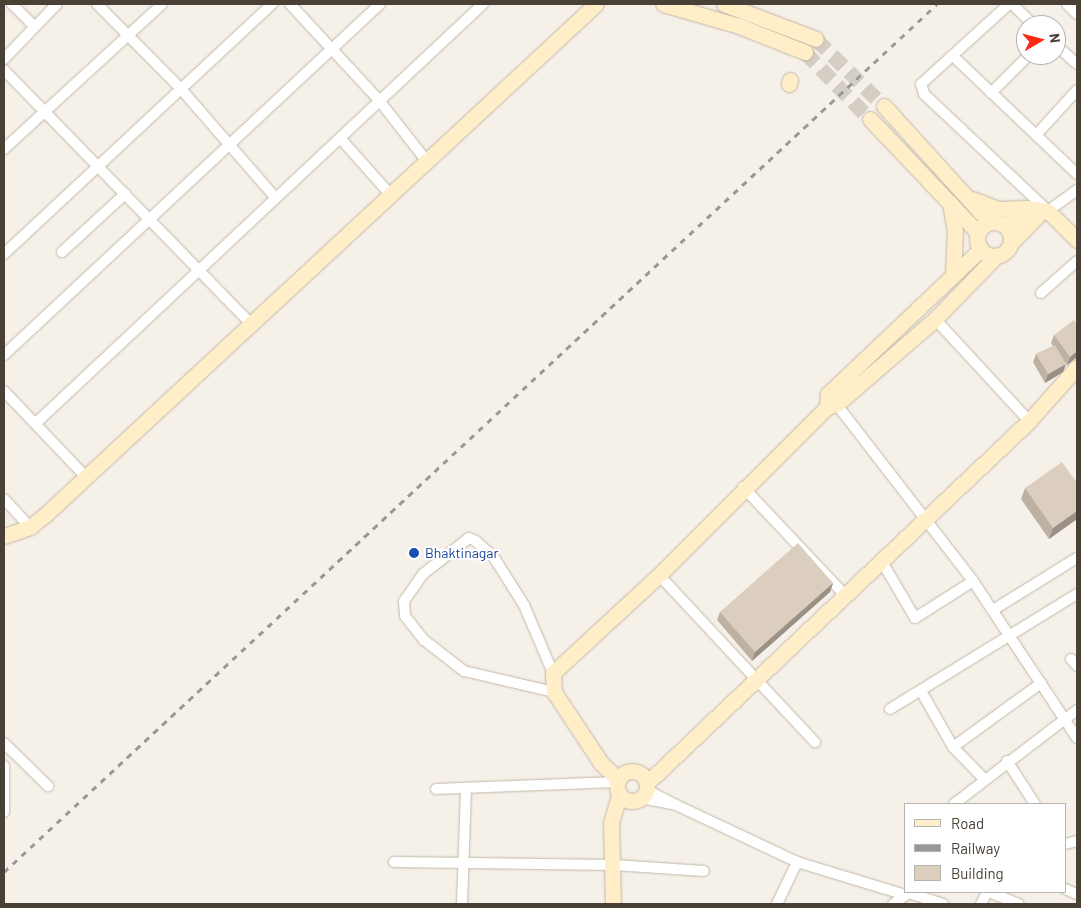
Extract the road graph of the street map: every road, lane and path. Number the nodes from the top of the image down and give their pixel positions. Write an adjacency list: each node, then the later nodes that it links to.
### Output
1 (12, 4): 16 (street)
2 (57, 4): 16 (street)
3 (97, 4): 17 (street)
4 (162, 4): 17 (street)
5 (272, 4): 27 (street)
6 (290, 4): 19 (street)
7 (380, 4): 19 (street)
8 (481, 4): 30 (street)
9 (596, 4): 38 (street)
10 (663, 4): 20 (street)
11 (724, 4): 18 (street)
12 (1011, 4): 15 (street); 22 (street)
13 (1067, 4): 14 (street)
14 (1077, 14)
15 (1023, 15)
16 (34, 26): 23 (street)
17 (128, 35): 27 (street); 32 (street)
18 (816, 39)
19 (333, 49): 30 (street); 36 (street)
20 (804, 52)
21 (1066, 54): 24 (street)
22 (952, 56): 29 (street); 48 (street)
23 (4, 59)
24 (1077, 64)
25 (1019, 65): 29 (street)
26 (4, 70): 32 (street)
27 (181, 89): 36 (street); 39 (street)
28 (1077, 90): 34 (street)
29 (991, 93): 34 (street)
30 (378, 99): 35 (street); 38 (street)
31 (884, 106): 44 (street)
32 (46, 111): 37 (street); 39 (street)
33 (870, 119): 46 (street)
34 (1037, 134): 40 (street)
35 (341, 139): 42 (street); 45 (street)
36 (231, 144): 45 (street); 49 (street)
37 (4, 149)
38 (425, 160): 42 (street)
39 (98, 165): 43 (street); 57 (street)
40 (1077, 174)
41 (1077, 190): 48 (street)
42 (389, 193): 64 (street)
43 (125, 194): 49 (street); 56 (street)
44 (966, 196): 47 (street); 50 (street)
45 (275, 197): 60 (street)
46 (950, 203): 52 (street); 61 (street)
47 (1026, 208): 48 (street); 51 (street)
48 (1045, 211): 53 (street); 54 (street)
49 (148, 219): 60 (street); 65 (street)
50 (989, 222): 51 (street); 52 (street)
51 (1006, 226): 54 (street)
52 (978, 233): 55 (street)
53 (1077, 240)
54 (1012, 242): 58 (street)
55 (980, 249): 58 (street); 61 (street)
56 (62, 252)
57 (4, 254)
58 (996, 256): 63 (street)
59 (1077, 261): 62 (street)
60 (199, 272): 64 (street); 70 (street)
61 (953, 275): 68 (street)
62 (1041, 294)
63 (935, 319): 68 (street); 69 (street)
64 (250, 323): 71 (street)
65 (4, 355)
66 (1077, 367): 69 (street)
67 (4, 391): 70 (street)
68 (830, 401): 72 (street); 74 (street)
69 (1029, 421): 74 (street)
70 (36, 423): 71 (street)
71 (86, 477): 75 (street)
72 (743, 487): 79 (street); 81 (street)
73 (4, 499): 75 (street)
74 (924, 522): 78 (street); 80 (street)
75 (30, 527): 76 (street)
76 (4, 536)
77 (1077, 558): 83 (street)
78 (881, 560): 80 (street); 81 (street)
79 (659, 576): 85 (street); 86 (street)
80 (973, 582): 83 (street)
81 (844, 594): 86 (street)
82 (1077, 594): 84 (street)
83 (993, 610): 84 (street)
84 (1010, 634): 87 (street); 88 (street)
85 (554, 673): 89 (street); 89 (street)
86 (756, 676): 94 (street); 102 (street)
87 (1041, 683): 92 (street); 96 (street)
88 (921, 691): 90 (street); 96 (street)
89 (554, 692): 100 (street)
90 (890, 709)
91 (1077, 710): 92 (street)
92 (1064, 718): 93 (street); 97 (street)
93 (1077, 738)
94 (815, 742)
95 (4, 743): 101 (street)
96 (953, 747): 99 (street)
97 (1007, 762): 99 (street); 106 (street)
98 (4, 766): 107 (street)
99 (984, 779): 105 (street)
100 (620, 785): 102 (street); 102 (street); 103 (street); 111 (street)
101 (48, 786)
102 (644, 786): 109 (street)
103 (466, 788): 104 (street); 110 (street)
104 (436, 789)
105 (955, 803)
106 (1034, 803)
107 (4, 812)
108 (394, 862): 110 (street)
109 (798, 862): 116 (street); 119 (street)
110 (464, 864): 111 (street); 117 (street)
111 (614, 865): 112 (street); 118 (street)
112 (704, 871)
113 (916, 893): 116 (street); 121 (street)
114 (987, 893): 122 (street)
115 (991, 893): 123 (street)
116 (902, 894): 120 (street)
117 (462, 904)
118 (613, 904)
119 (777, 904)
120 (893, 904)
121 (943, 904)
122 (981, 904)
123 (1019, 904)

